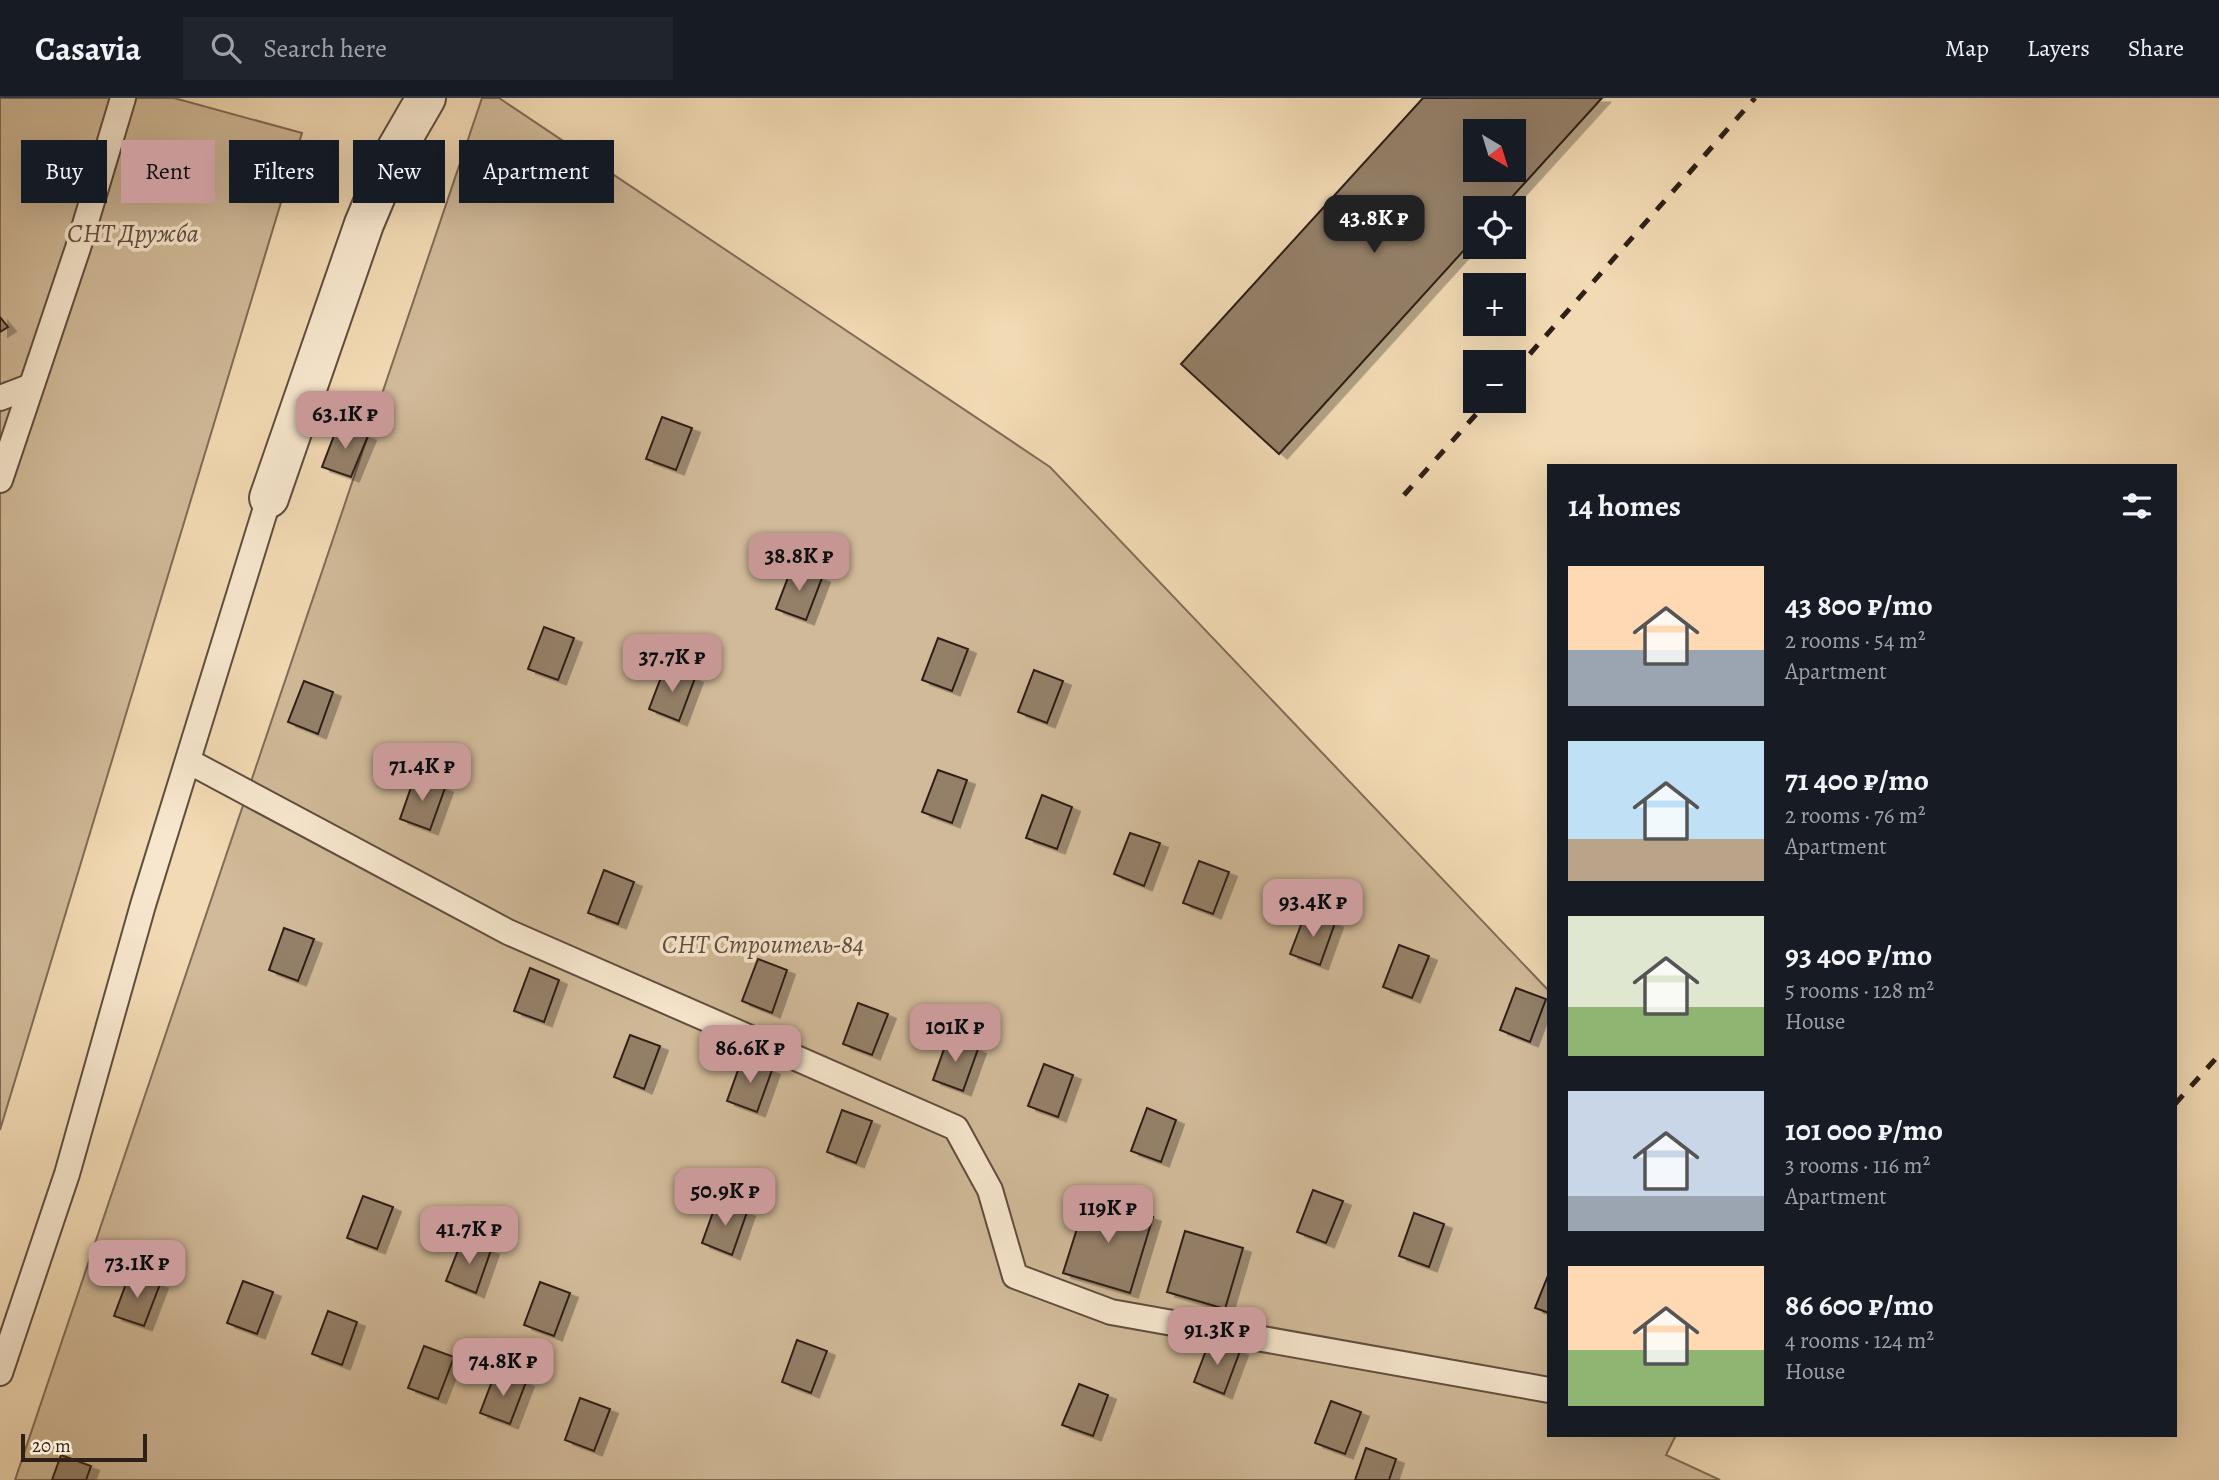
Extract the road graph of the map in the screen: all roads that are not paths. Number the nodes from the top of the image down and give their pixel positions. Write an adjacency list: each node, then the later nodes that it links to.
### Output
1 (123, 98): 3 (lane)
2 (426, 98): 6 (street)
3 (29, 387): 4 (lane); 5 (lane)
4 (0, 398)
5 (0, 480)
6 (269, 498): 7 (lane)
7 (188, 761): 8 (lane); 9 (lane)
8 (0, 1373)
9 (1547, 1390)

